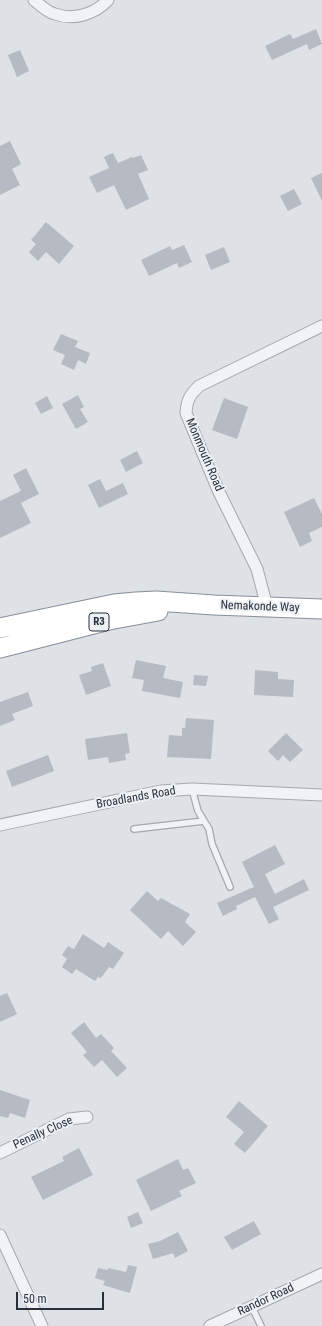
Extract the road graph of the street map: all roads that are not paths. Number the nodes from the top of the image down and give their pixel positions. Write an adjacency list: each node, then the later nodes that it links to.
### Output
1 (34, 0): 2 (street)
2 (108, 0)
3 (322, 326): 5 (street, Monmouth Road)
4 (199, 604): 5 (highway, Nemakonde Way / R3); 7 (highway, Nemakonde Way / R3); 8 (highway, Nemakonde Way / R3)
5 (267, 608): 6 (highway, Nemakonde Way / R3)
6 (322, 609)
7 (2, 627)
8 (0, 648)
9 (192, 789): 10 (street, Broadlands Road); 11 (lane); 12 (street, Broadlands Road)
10 (322, 795)
11 (204, 821): 13 (lane); 14 (lane)
12 (0, 825)
13 (134, 830)
14 (230, 887)
15 (87, 1117): 16 (street, Penally Close)
16 (0, 1153)
17 (0, 1235): 20 (street)
18 (322, 1274): 19 (street, Randor Road)
19 (252, 1307): 21 (street, Randor Road); 22 (lane)
20 (42, 1326)
21 (210, 1326)
22 (261, 1326)

